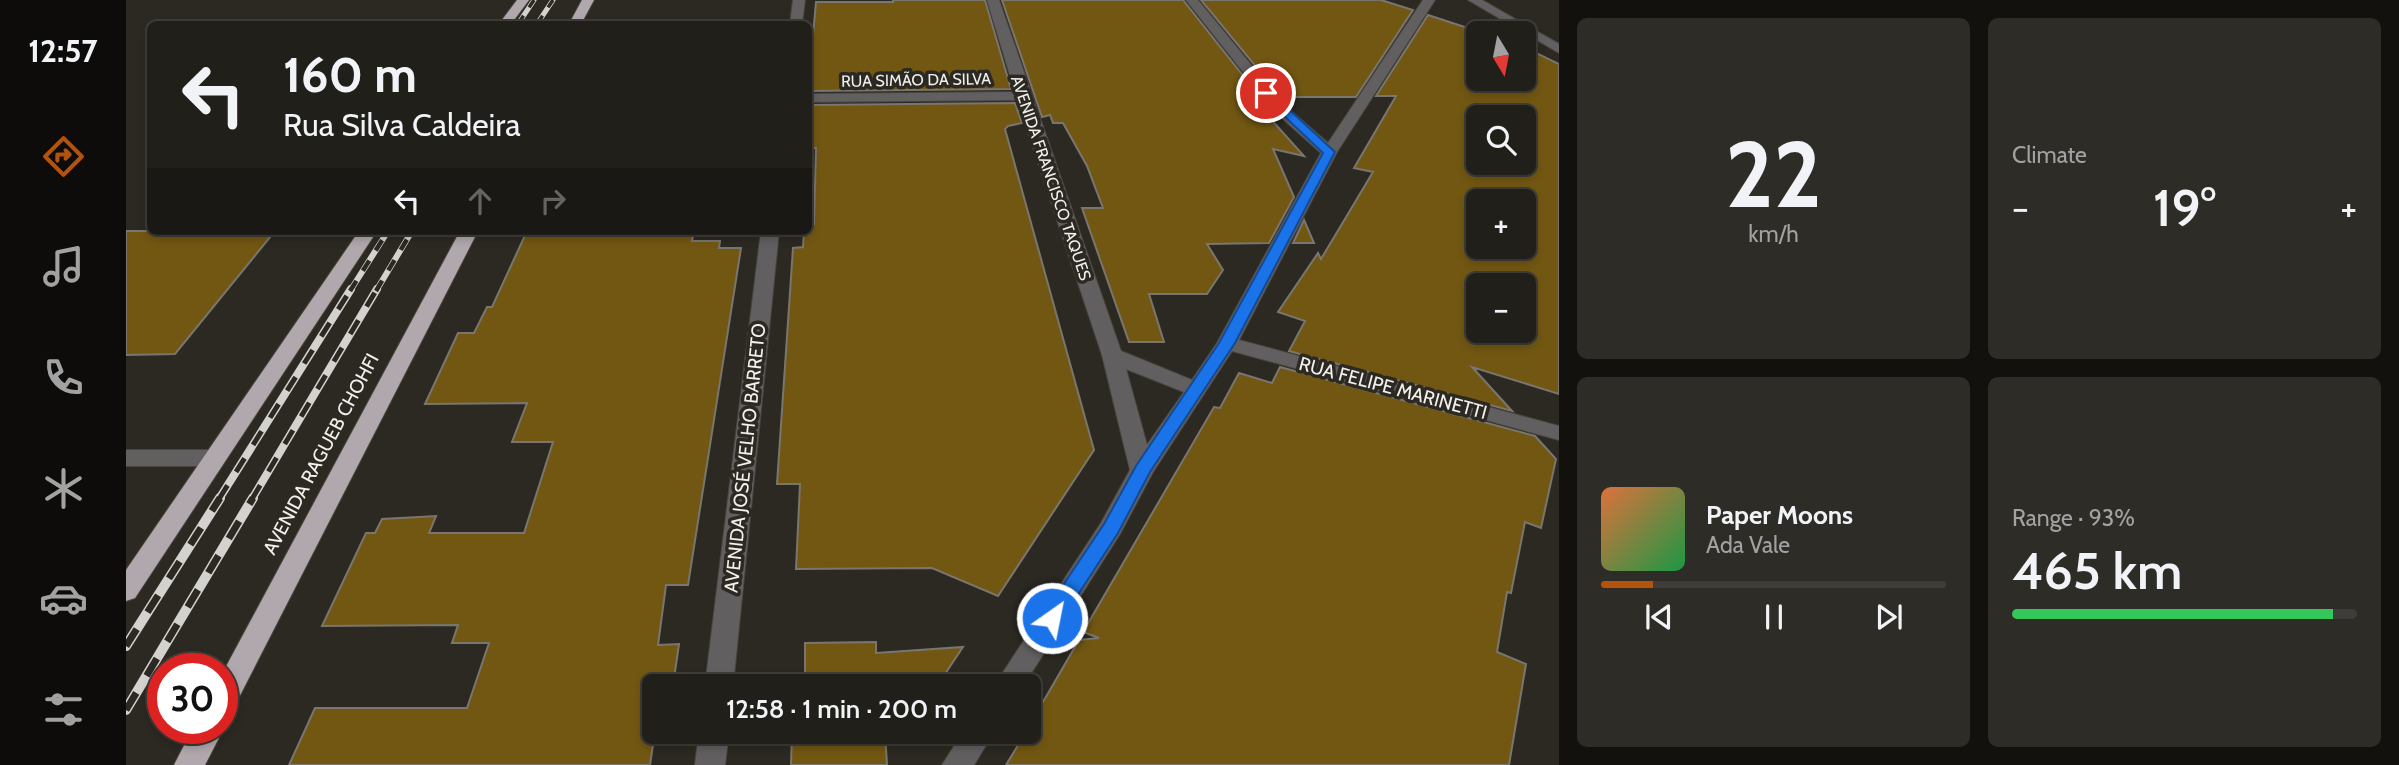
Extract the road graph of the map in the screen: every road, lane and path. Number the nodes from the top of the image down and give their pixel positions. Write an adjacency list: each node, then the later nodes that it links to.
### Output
1 (523, 0): 8 (highway)
2 (588, 0): 9 (highway)
3 (799, 0): 10 (street)
4 (993, 0): 12 (street, AVENIDA FRANCISCO TAQUES)
5 (1192, 0): 14 (street)
6 (1429, 0): 14 (street)
7 (1474, 0): 11 (street)
8 (507, 21)
9 (577, 21)
10 (796, 21)
11 (1559, 49)
12 (1023, 96): 13 (street, RUA SIMÃO DA SILVA); 19 (street, AVENIDA FRANCISCO TAQUES)
13 (812, 98)
14 (1329, 152): 18 (street)
15 (365, 235): 23 (highway)
16 (467, 235): 26 (highway, AVENIDA RAGUEB CHOHFI)
17 (770, 235): 27 (street, AVENIDA JOSÉ VELHO BARRETO)
18 (1227, 343): 20 (street); 21 (street, RUA FELIPE MARINETTI)
19 (1112, 355): 20 (street); 24 (street, AVENIDA FRANCISCO TAQUES)
20 (1198, 387): 24 (street)
21 (1559, 433)
22 (126, 458): 23 (street)
23 (214, 458): 25 (highway)
24 (1142, 470): 28 (street)
25 (126, 591)
26 (238, 671)
27 (720, 674)
28 (1016, 674)
29 (200, 744): 32 (highway)
30 (713, 744): 33 (street)
31 (971, 744): 34 (street)
32 (189, 765)
33 (710, 765)
34 (957, 765)

